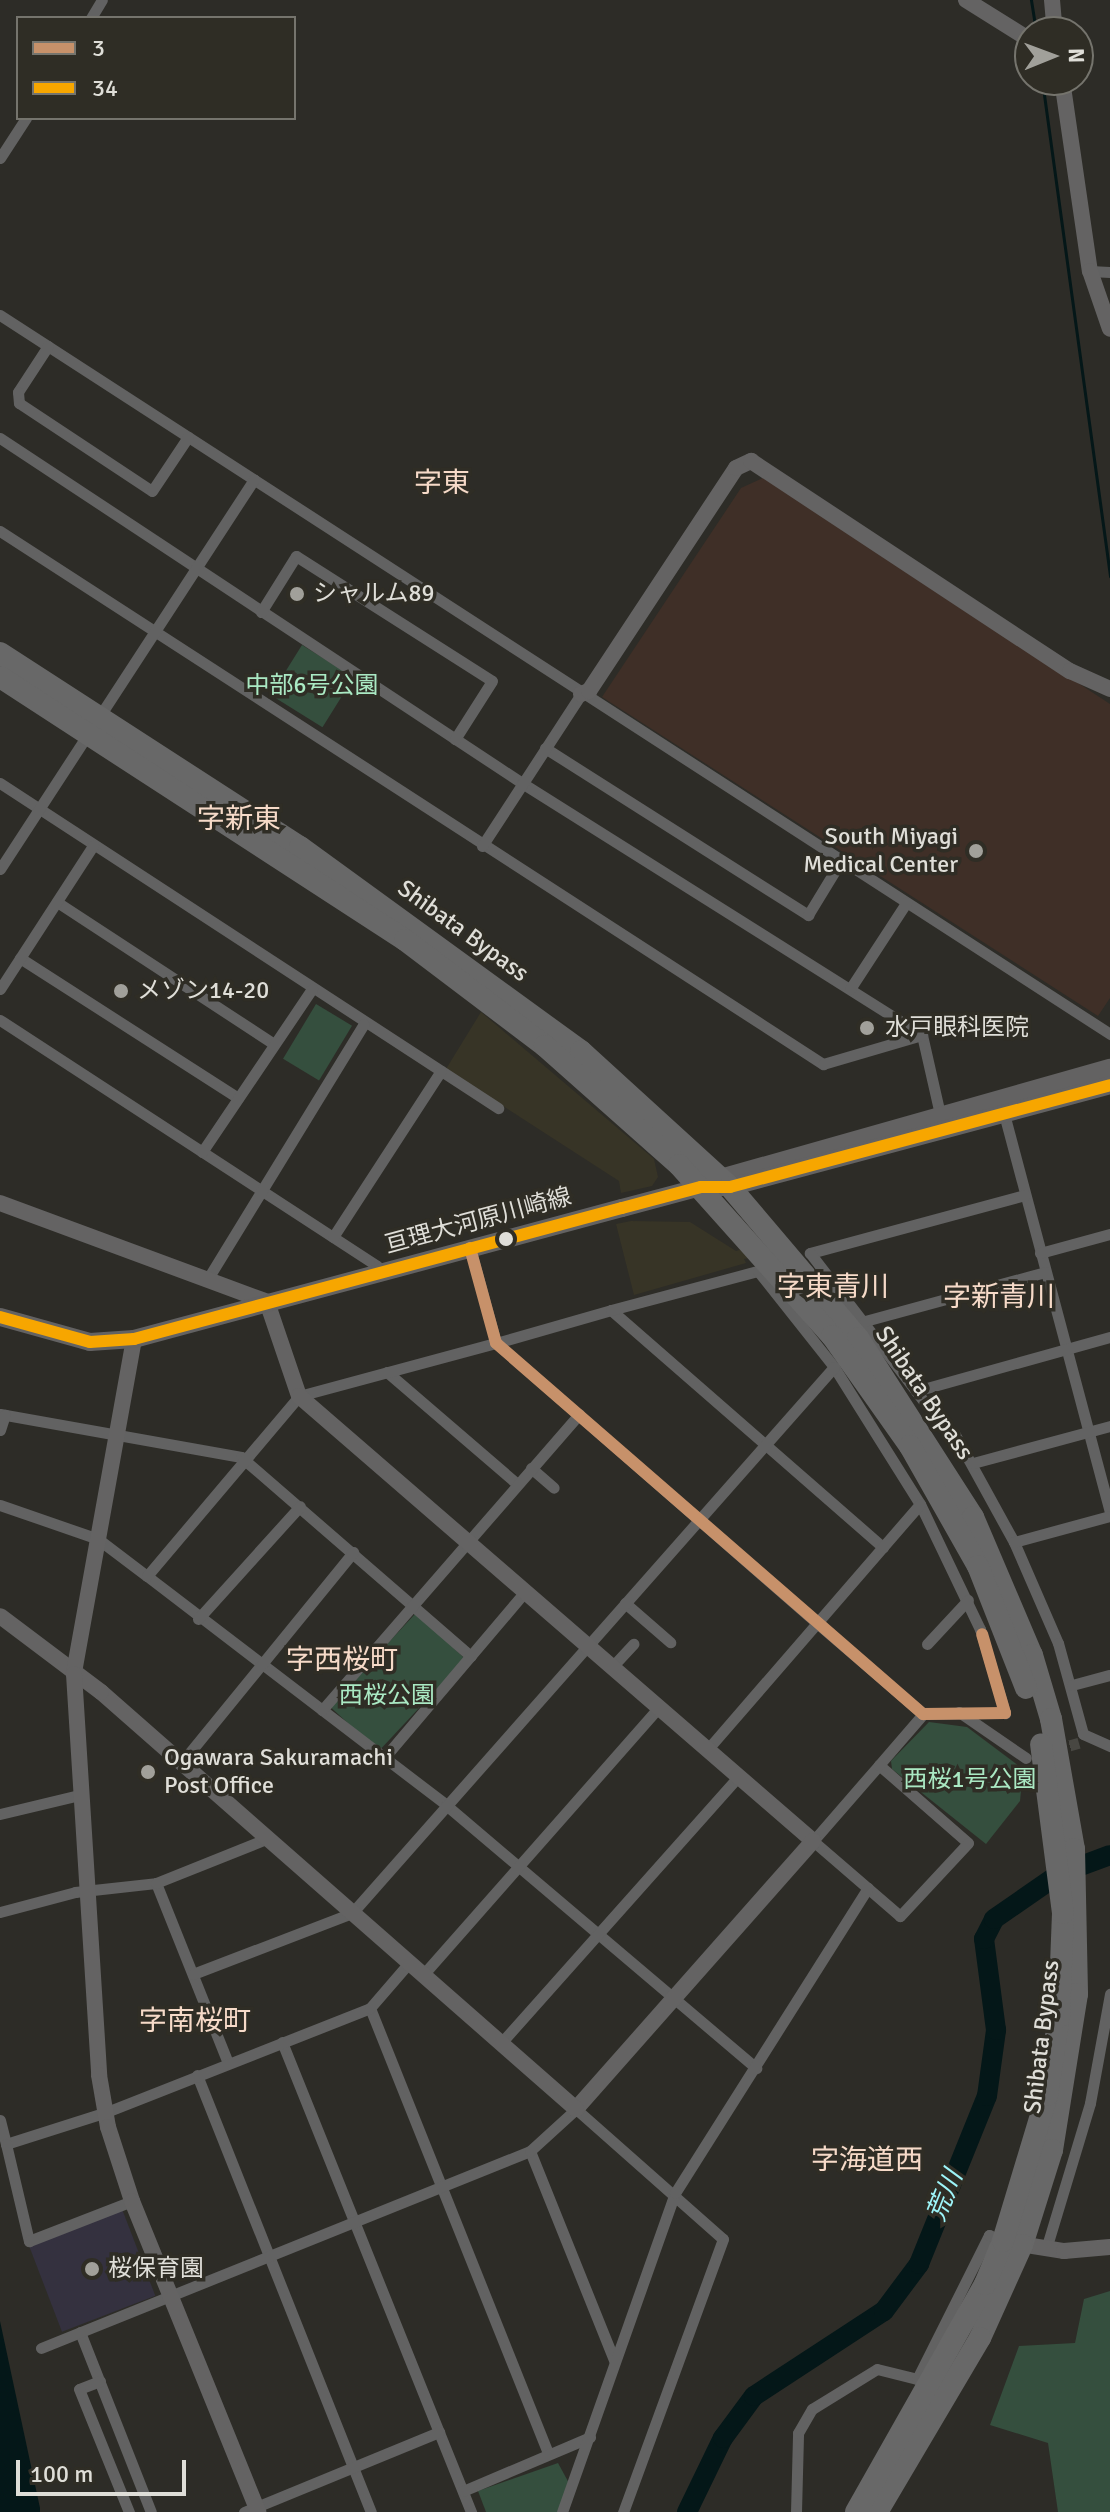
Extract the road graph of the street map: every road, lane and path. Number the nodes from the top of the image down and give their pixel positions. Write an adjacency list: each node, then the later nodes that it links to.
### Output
1 (966, 0): 2 (street)
2 (1014, 30)
3 (1064, 96): 6 (street)
4 (25, 120): 5 (street)
5 (0, 158)
6 (1090, 271): 7 (street); 9 (street)
7 (1110, 272)
8 (0, 315): 10 (street)
9 (1110, 329)
10 (48, 346): 11 (street); 11 (street)
11 (188, 437): 13 (street)
12 (0, 438): 15 (street)
13 (254, 479): 15 (street); 21 (street)
14 (0, 531): 17 (street)
15 (196, 566): 16 (street); 17 (street)
16 (261, 612): 23 (street); 23 (street)
17 (153, 631): 22 (street); 29 (street)
18 (0, 653): 22 (highway, Shibata Bypass)
19 (0, 677): 22 (highway, Shibata Bypass)
20 (1110, 689): 21 (street)
21 (581, 694): 24 (street); 30 (street)
22 (91, 724): 27 (street); 52 (highway, Shibata Bypass)
23 (455, 739): 26 (street)
24 (545, 748): 26 (street); 30 (street)
25 (0, 783): 27 (street)
26 (522, 783): 29 (street); 37 (street)
27 (39, 809): 28 (street); 31 (street)
28 (93, 846): 32 (street); 36 (street)
29 (482, 846): 41 (street)
30 (841, 861): 33 (street)
31 (1, 865)
32 (57, 902): 34 (street); 42 (street)
33 (906, 903): 37 (street); 40 (street)
34 (20, 958): 35 (street); 47 (street)
35 (0, 989)
36 (312, 989): 39 (street); 42 (street)
37 (850, 989): 41 (street)
38 (0, 1020): 51 (street)
39 (364, 1024): 44 (street); 53 (street)
40 (1110, 1034)
41 (922, 1035): 50 (street)
42 (274, 1044): 47 (street)
43 (1110, 1068): 46 (main road, 亘理大河原川崎線)
44 (441, 1071): 49 (street); 57 (street)
45 (1110, 1085): 46 (main road, 亘理大河原川崎線)
46 (1051, 1093): 48 (main road, 亘理大河原川崎線)
47 (238, 1098): 51 (street)
48 (1002, 1106): 50 (main road, 亘理大河原川崎線); 52 (main road, 亘理大河原川崎線); 54 (street)
49 (498, 1108)
50 (940, 1114): 52 (main road, 亘理大河原川崎線)
51 (202, 1152): 53 (street)
52 (717, 1183): 58 (main road, 亘理大河原川崎線); 127 (highway, Shibata Bypass)
53 (261, 1190): 57 (street); 62 (street)
54 (1025, 1195): 59 (street); 66 (street)
55 (0, 1203): 62 (street)
56 (1110, 1234): 59 (street)
57 (333, 1237): 61 (street)
58 (470, 1248): 61 (main road, 亘理大河原川崎線); 69 (street)
59 (1040, 1253): 60 (street)
60 (1045, 1272): 66 (street); 70 (street)
61 (379, 1273): 63 (main road, 亘理大河原川崎線)
62 (207, 1280): 63 (street)
63 (267, 1302): 68 (main road, 亘理大河原川崎線); 74 (street)
64 (611, 1310): 69 (street); 71 (street); 81 (street)
65 (0, 1317): 68 (main road, 亘理大河原川崎線)
66 (865, 1321): 73 (street)
67 (1110, 1337): 70 (street)
68 (134, 1339): 80 (street)
69 (496, 1343): 72 (street); 76 (street)
70 (1066, 1349): 73 (street); 79 (street)
71 (834, 1367): 81 (street); 87 (street)
72 (387, 1372): 74 (street); 85 (street)
73 (916, 1391): 83 (street)
74 (299, 1396): 82 (street); 94 (street)
75 (2, 1414): 78 (street); 80 (street)
76 (579, 1414): 84 (street); 91 (street)
77 (1110, 1426): 79 (street)
78 (0, 1430)
79 (1088, 1431): 83 (street); 90 (street)
80 (116, 1436): 82 (street); 92 (street)
81 (767, 1444): 91 (street); 95 (street)
82 (248, 1461): 89 (street); 97 (street)
83 (973, 1463): 93 (street)
84 (531, 1468): 85 (street); 86 (street)
85 (517, 1484): 94 (street)
86 (554, 1488)
87 (920, 1504): 95 (street); 99 (street)
88 (0, 1505): 92 (street)
89 (300, 1506): 96 (street); 103 (street)
90 (1110, 1514): 93 (street)
91 (700, 1520): 100 (street); 104 (street)
92 (98, 1539): 97 (street); 112 (street)
93 (1014, 1542): 114 (street)
94 (465, 1543): 98 (street); 101 (street)
95 (883, 1547): 104 (street)
96 (353, 1552): 101 (street); 110 (street)
97 (147, 1576): 103 (street)
98 (524, 1593): 108 (street); 109 (street)
99 (968, 1600): 107 (street); 117 (street)
100 (625, 1603): 105 (street); 108 (street)
101 (413, 1605): 109 (street); 116 (street)
102 (0, 1616): 112 (street)
103 (198, 1619): 110 (street)
104 (817, 1623): 118 (street); 120 (street)
105 (670, 1642)
106 (633, 1644): 111 (street)
107 (927, 1644)
108 (587, 1647): 111 (street); 128 (street)
109 (471, 1656): 121 (street)
110 (258, 1664): 116 (street); 123 (street)
111 (611, 1668): 115 (street)
112 (74, 1674): 123 (street); 126 (street)
113 (1110, 1675): 114 (street)
114 (1072, 1685): 119 (street)
115 (658, 1708): 120 (street); 132 (street)
116 (322, 1710): 121 (street)
117 (958, 1712): 118 (street); 122 (street)
118 (923, 1714): 124 (street)
119 (1110, 1746)
120 (707, 1750): 125 (street)
121 (384, 1758): 128 (street)
122 (1026, 1758)
123 (182, 1762): 130 (street)
124 (879, 1765): 131 (street); 134 (street)
125 (738, 1777): 131 (street); 138 (street)
126 (79, 1795): 129 (street); 135 (street)
127 (1060, 1804): 159 (highway, Shibata Bypass); 159 (highway, Shibata Bypass)
128 (446, 1805): 132 (street); 137 (street)
129 (0, 1814)
130 (266, 1839): 133 (street); 137 (street)
131 (813, 1841): 134 (street); 143 (street)
132 (519, 1867): 138 (street); 141 (street)
133 (156, 1883): 135 (street); 140 (street)
134 (868, 1888): 148 (street)
135 (85, 1891): 136 (street); 151 (street)
136 (0, 1912)
137 (352, 1913): 139 (street); 140 (street)
138 (598, 1933): 143 (street); 146 (street)
139 (408, 1964): 141 (street); 144 (street)
140 (193, 1974): 147 (street)
141 (422, 1976): 146 (street)
142 (1110, 1994): 161 (street)
143 (674, 1999): 148 (street); 150 (street)
144 (370, 2008): 145 (street); 155 (street)
145 (282, 2042): 147 (street); 158 (street)
146 (501, 2043): 150 (street)
147 (228, 2063): 149 (street)
148 (756, 2068): 156 (street)
149 (197, 2075): 151 (street); 162 (street)
150 (576, 2109): 154 (street); 156 (street)
151 (104, 2113): 153 (street); 157 (street)
152 (0, 2120): 153 (street)
153 (6, 2144): 157 (street)
154 (530, 2151): 155 (street); 166 (street)
155 (442, 2187): 158 (street); 170 (street)
156 (675, 2193): 166 (street); 179 (street)
157 (132, 2201): 163 (street)
158 (355, 2222): 162 (street); 168 (street)
159 (1012, 2243): 161 (street); 180 (street); 181 (highway, Shibata Bypass); 182 (highway, Shibata Bypass)
160 (1110, 2247): 161 (street)
161 (1046, 2249)
162 (269, 2256): 163 (street); 171 (street)
163 (171, 2296): 164 (street); 173 (street)
164 (80, 2332): 165 (street); 167 (street)
165 (41, 2348)
166 (615, 2362): 169 (street)
167 (100, 2381): 174 (street); 175 (street)
168 (439, 2432): 171 (street); 172 (street)
169 (590, 2437): 170 (street); 178 (street)
170 (548, 2453): 172 (street)
171 (353, 2467): 173 (street); 176 (street)
172 (463, 2491): 177 (street)
173 (252, 2510)
174 (129, 2512)
175 (151, 2512)
176 (371, 2512)
177 (471, 2512)
178 (562, 2512)
179 (623, 2512)
180 (796, 2512)
181 (856, 2512)
182 (877, 2512)

